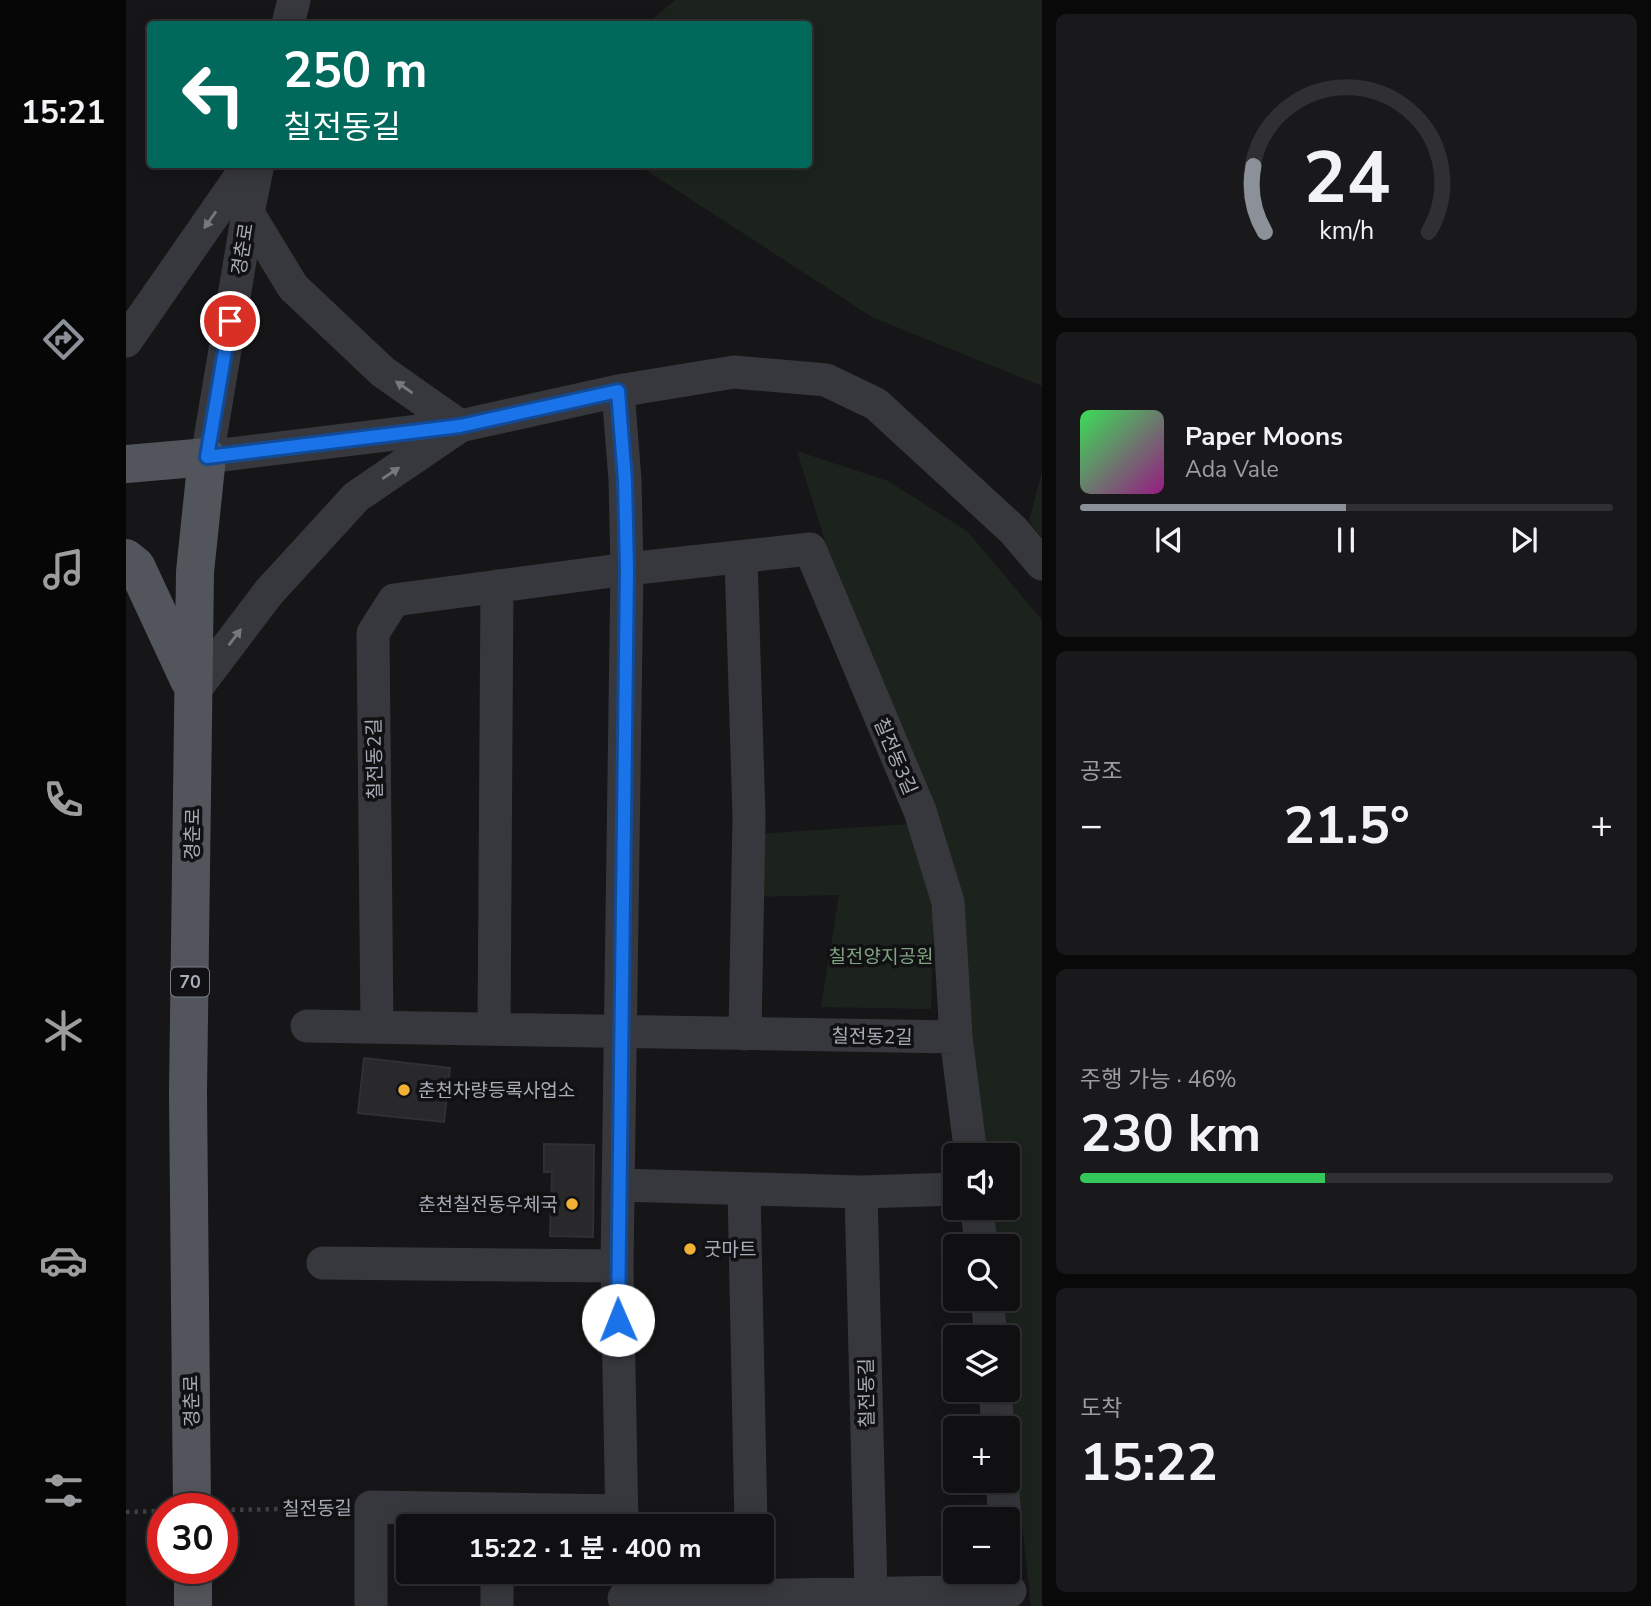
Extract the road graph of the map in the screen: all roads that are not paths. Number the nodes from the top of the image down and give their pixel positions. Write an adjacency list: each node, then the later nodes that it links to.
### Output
1 (294, 0): 2 (street)
2 (289, 21)
3 (246, 168): 6 (street, one-way to 6)
4 (257, 168): 5 (street, 경춘로)
5 (248, 213): 8 (street, one-way to 5); 9 (street, 경춘로)
6 (126, 341)
7 (618, 391): 8 (street); 13 (street); 14 (street, 칠전동길)
8 (460, 426): 9 (street); 16 (street, one-way to 8)
9 (207, 457): 10 (main road); 16 (main road, 경춘로 / 70)
10 (126, 464)
11 (126, 558): 16 (main road)
12 (741, 558): 14 (street, 칠전동3길); 21 (street); 22 (street, 칠전동3길)
13 (1042, 564)
14 (627, 569): 15 (street, 칠전동2길); 20 (street, 칠전동길)
15 (497, 586): 18 (street, 칠전동2길); 19 (street)
16 (194, 691): 30 (main road, 경춘로 / 70)
17 (307, 1026): 18 (street, 칠전동2길)
18 (377, 1027): 19 (street, 칠전동2길)
19 (494, 1029): 20 (street, 칠전동2길)
20 (620, 1031): 21 (street, 칠전동2길); 24 (street, 칠전동길)
21 (745, 1034): 22 (street, 칠전동2길)
22 (956, 1037): 23 (street, 칠전동3길)
23 (969, 1143)
24 (620, 1185): 25 (street); 29 (street, 칠전동길)
25 (744, 1189): 27 (street); 33 (street)
26 (943, 1189): 27 (street)
27 (861, 1192): 40 (street, 칠전동길)
28 (323, 1263): 29 (street)
29 (617, 1266): 32 (street, 칠전동길)
30 (192, 1493)
31 (458, 1514): 42 (street, 칠전동길)
32 (622, 1514)
33 (751, 1514)
34 (193, 1584): 41 (main road)
35 (497, 1584): 43 (street)
36 (738, 1584): 39 (street)
37 (763, 1584): 40 (street)
38 (1009, 1587): 40 (street)
39 (624, 1592)
40 (871, 1594)
41 (193, 1606)
42 (372, 1606)
43 (497, 1606)

